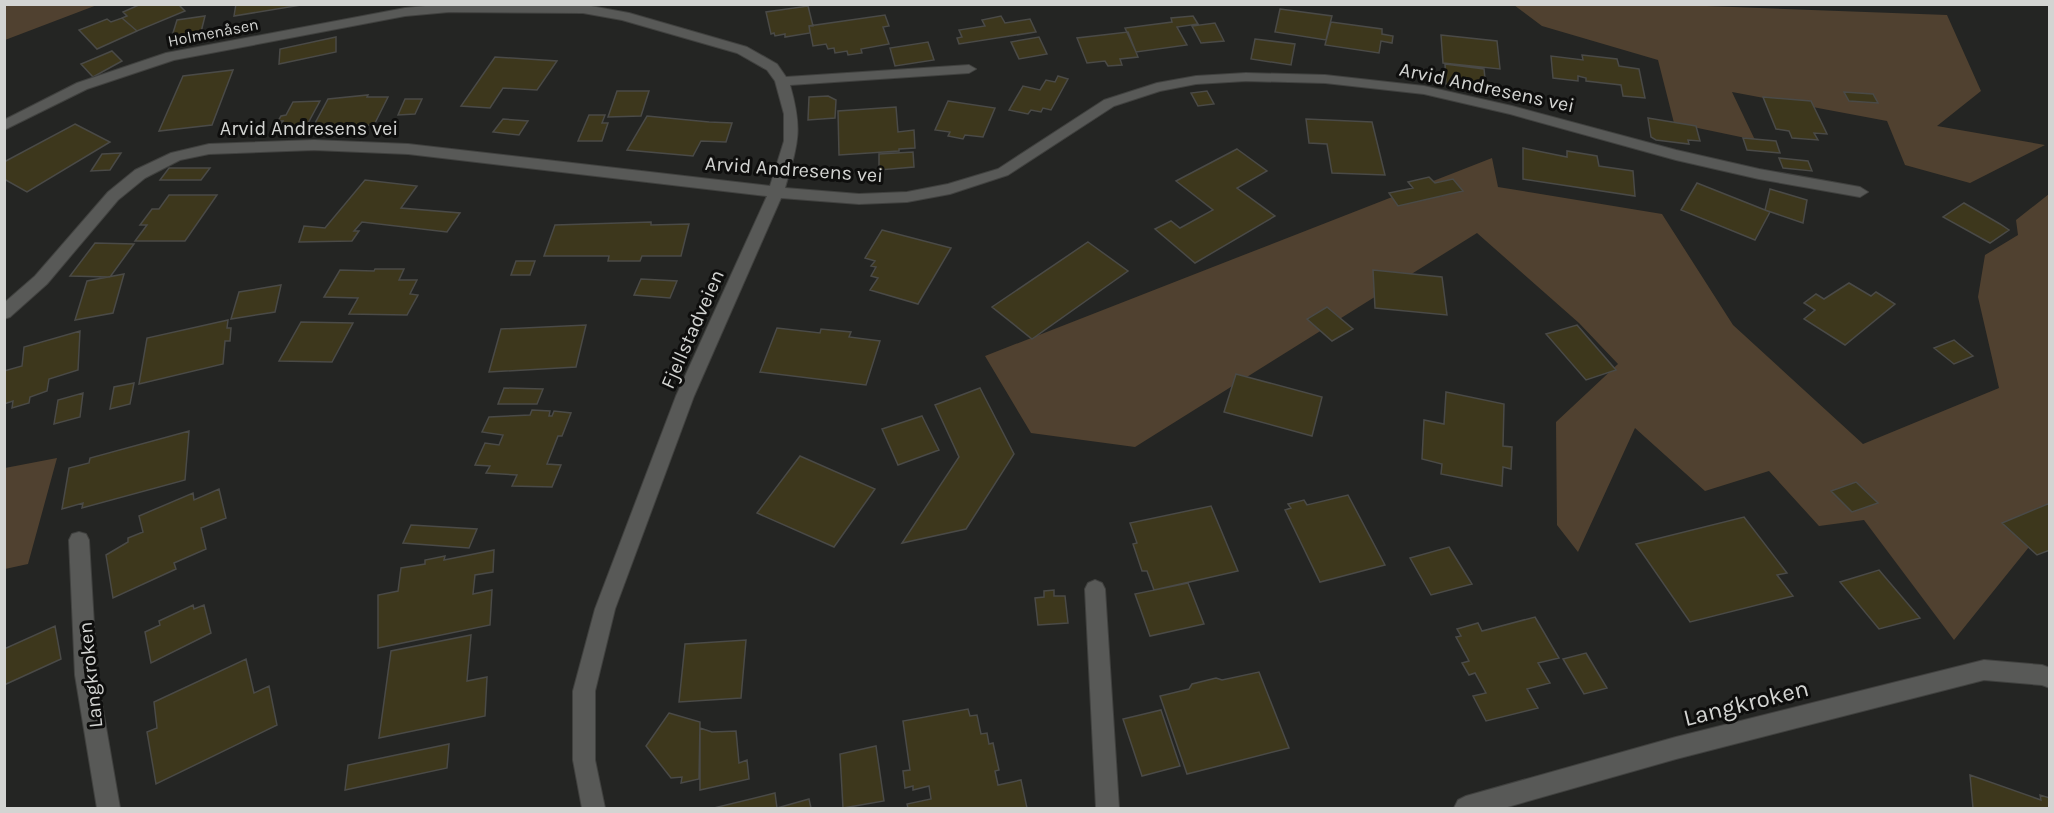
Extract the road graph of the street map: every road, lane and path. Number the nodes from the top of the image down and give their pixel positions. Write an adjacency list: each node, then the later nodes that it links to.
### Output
1 (584, 7): 3 (street); 4 (street, Holmenåsen)
2 (969, 69): 3 (street)
3 (782, 81): 5 (street, Fjellstadveien)
4 (4, 126)
5 (776, 192): 6 (street, Arvid Andresens vei); 7 (street, Arvid Andresens vei); 12 (street, Fjellstadveien)
6 (1860, 192)
7 (4, 313)
8 (79, 540): 11 (street, Langkroken)
9 (1095, 589): 13 (street)
10 (2046, 677): 14 (street, Langkroken)
11 (109, 808)
12 (593, 808)
13 (1108, 808)
14 (1466, 808)

